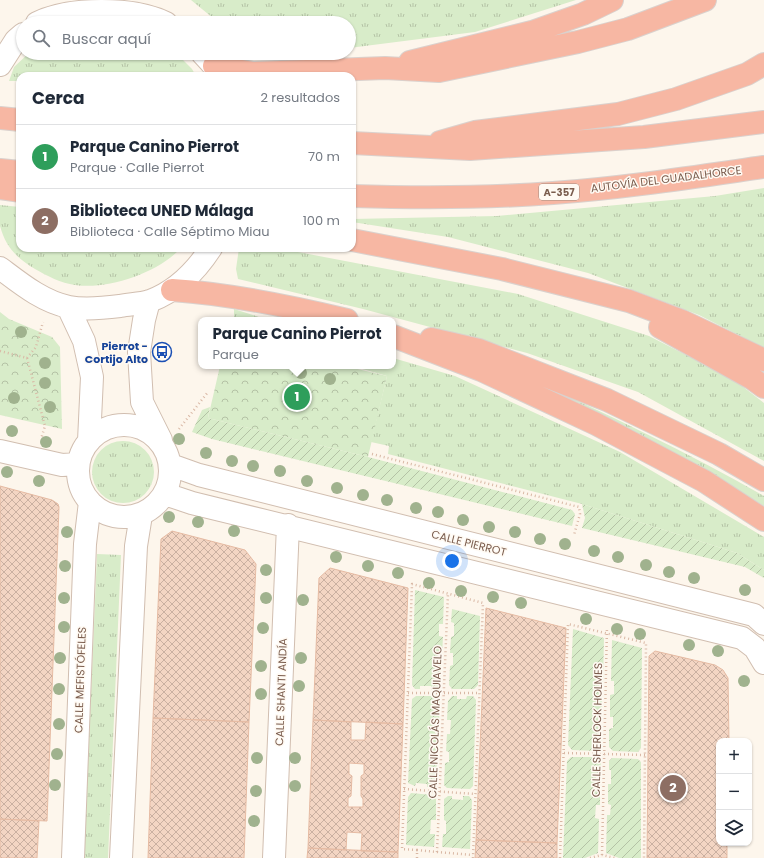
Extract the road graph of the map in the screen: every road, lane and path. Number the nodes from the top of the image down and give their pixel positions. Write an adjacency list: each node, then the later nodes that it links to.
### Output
1 (50, 0): 5 (street)
2 (150, 0): 8 (street)
3 (612, 0): 13 (highway)
4 (705, 0): 13 (highway)
5 (36, 16)
6 (65, 16): 7 (street)
7 (144, 16)
8 (161, 16)
9 (16, 42): 11 (street)
10 (764, 64): 20 (highway)
11 (0, 65)
12 (211, 65): 14 (highway)
13 (385, 68): 15 (highway)
14 (248, 72)
15 (279, 72)
16 (0, 118): 17 (highway)
17 (16, 120)
18 (764, 122): 20 (highway)
19 (356, 143): 20 (highway)
20 (427, 146)
21 (764, 167): 26 (highway, AUTOVÍA DEL GUADALHORCE / A-357)
22 (0, 170): 23 (highway)
23 (16, 172)
24 (0, 188): 25 (highway)
25 (16, 190)
26 (356, 196)
27 (356, 241): 31 (highway)
28 (208, 252): 30 (street)
29 (0, 268): 33 (street)
30 (172, 290): 32 (street); 34 (highway)
31 (593, 293): 39 (highway); 40 (highway)
32 (149, 301): 33 (street); 46 (street)
33 (60, 304): 38 (path); 43 (street)
34 (335, 317)
35 (396, 332): 49 (highway)
36 (396, 337): 53 (highway)
37 (0, 351): 38 (path)
38 (27, 358): 47 (path)
39 (764, 360)
40 (764, 387)
41 (208, 392): 42 (path)
42 (179, 428)
43 (89, 441): 46 (street); 48 (street)
44 (0, 451): 47 (street)
45 (372, 454): 55 (path)
46 (168, 457): 50 (street); 59 (street, CALLE PIERROT)
47 (34, 460): 48 (street)
48 (78, 464): 51 (street)
49 (764, 480)
50 (165, 494): 52 (street); 54 (street)
51 (90, 502): 52 (street); 75 (street, CALLE MEFISTÓFELES)
52 (141, 515): 76 (street)
53 (764, 520)
54 (288, 525): 56 (street); 77 (street, CALLE SHANTI ANDÍA)
55 (574, 535)
56 (449, 564): 57 (path, CALLE NICOLÁS MAQUIAVELO); 58 (street)
57 (448, 594): 62 (path); 63 (path, CALLE NICOLÁS MAQUIAVELO); 64 (path)
58 (608, 605): 60 (path, CALLE SHERLOCK HOLMES); 61 (street)
59 (764, 624)
60 (607, 634): 65 (path); 66 (path, CALLE SHERLOCK HOLMES); 67 (path)
61 (760, 655)
62 (408, 693): 63 (path); 68 (path)
63 (444, 693): 64 (path); 69 (path, CALLE NICOLÁS MAQUIAVELO)
64 (480, 693): 70 (path)
65 (564, 753): 66 (path); 79 (path)
66 (604, 754): 67 (path); 73 (path, CALLE SHERLOCK HOLMES)
67 (645, 755): 82 (path)
68 (404, 788): 69 (path); 71 (path)
69 (440, 791): 70 (path); 72 (path, CALLE NICOLÁS MAQUIAVELO)
70 (475, 794): 74 (path)
71 (417, 850): 72 (path); 78 (path)
72 (437, 852): 74 (path)
73 (602, 855): 80 (path); 81 (path)
74 (473, 856)
75 (73, 858)
76 (121, 858)
77 (274, 858)
78 (417, 858)
79 (560, 858)
80 (590, 858)
81 (615, 858)
82 (644, 858)

